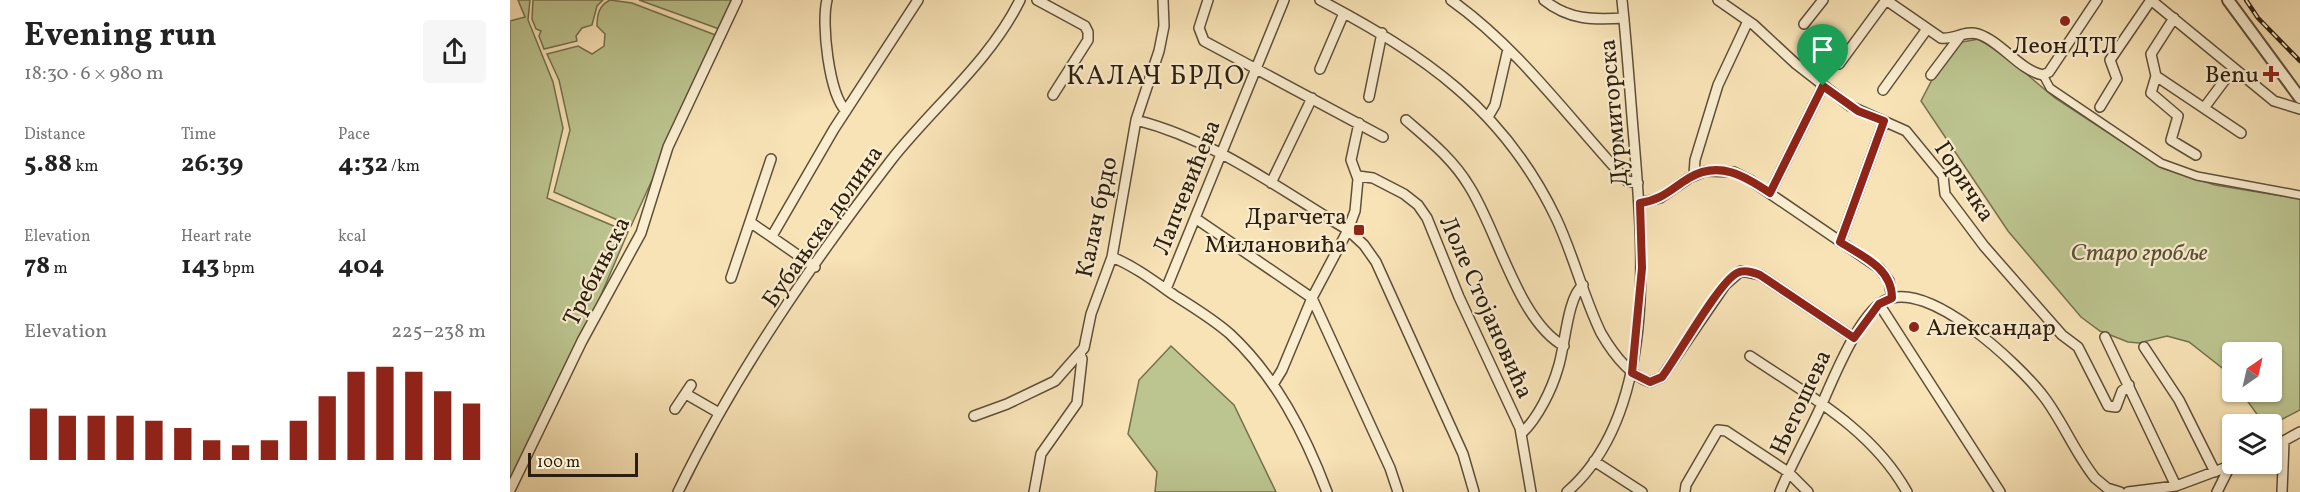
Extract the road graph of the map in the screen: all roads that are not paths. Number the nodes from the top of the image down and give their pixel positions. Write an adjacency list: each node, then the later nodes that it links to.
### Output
1 (737, 0): 99 (street, Требињска)
2 (827, 0): 44 (street)
3 (918, 0): 44 (street)
4 (1020, 0): 68 (street, Бубањска долина)
5 (1037, 0): 37 (street)
6 (1163, 0): 46 (street, Калач брдо)
7 (1208, 0): 29 (street)
8 (1284, 0): 29 (street, Лапчевићева)
9 (1320, 0): 19 (street)
10 (1451, 0): 27 (street)
11 (1544, 0): 20 (street)
12 (1622, 0): 20 (street, Дурмиторска)
13 (1718, 0): 22 (street, Горичка)
14 (1823, 0): 23 (street)
15 (1886, 0): 24 (street); 28 (street)
16 (2097, 0): 32 (street)
17 (2151, 0): 21 (street); 41 (street)
18 (2228, 0): 40 (street)
19 (1344, 13): 25 (street); 30 (street)
20 (1624, 18): 58 (street, Дурмиторска)
21 (2174, 18): 31 (street); 34 (street)
22 (1748, 21): 35 (street, Горичка); 56 (street)
23 (1804, 24)
24 (1927, 29): 26 (street); 36 (street)
25 (1382, 33): 38 (street); 45 (street)
26 (1962, 34): 32 (street); 33 (street)
27 (1508, 49): 45 (street); 58 (street)
28 (1839, 64)
29 (1255, 69): 39 (street); 52 (street, Лапчевићева)
30 (1320, 69)
31 (2234, 69): 42 (street); 43 (street)
32 (2046, 74): 60 (street)
33 (1931, 75)
34 (2156, 76): 42 (street); 53 (street)
35 (1823, 86): 48 (street, Горичка); 59 (street)
36 (1883, 90)
37 (1053, 95)
38 (1370, 97)
39 (1312, 98): 49 (street); 57 (street)
40 (2300, 98)
41 (2100, 107)
42 (2204, 108): 50 (street)
43 (2300, 110)
44 (846, 111): 65 (street)
45 (1488, 117): 70 (street)
46 (1136, 120): 52 (street); 67 (street, Калач брдо)
47 (1406, 120): 77 (street)
48 (1884, 121): 66 (street); 84 (street, Горичка)
49 (1359, 123): 51 (street); 55 (street)
50 (2241, 133)
51 (1383, 137)
52 (1222, 152): 57 (street); 62 (street, Лапчевићева)
53 (2196, 155)
54 (771, 159): 63 (street)
55 (1358, 176): 64 (street); 91 (street, Лоле Стојановића)
56 (1694, 176): 59 (street); 61 (street)
57 (1270, 183): 64 (street)
58 (1638, 183): 61 (street, Дурмиторска)
59 (1770, 193): 66 (street)
60 (2300, 195)
61 (1640, 203): 81 (street, Дурмиторска)
62 (1195, 218): 71 (street, Лапчевићева); 72 (street)
63 (750, 222): 65 (street); 69 (street)
64 (1348, 230): 72 (street); 104 (street)
65 (772, 236): 68 (street)
66 (1840, 242): 73 (street)
67 (1112, 257): 71 (street); 79 (street, Калач брдо)
68 (815, 267): 88 (street, Бубањска долина)
69 (730, 278)
70 (1583, 285): 77 (street); 81 (street)
71 (1166, 289): 82 (street)
72 (1312, 298): 82 (street); 103 (street)
73 (1892, 298): 74 (street, Његошева); 113 (street)
74 (1879, 304): 76 (street, Његошева); 112 (street)
75 (2105, 337): 84 (street)
76 (1854, 338): 81 (street); 86 (street, Његошева)
77 (1564, 346): 91 (street)
78 (2144, 347): 96 (street)
79 (1080, 354): 89 (street, Калач брдо); 101 (street)
80 (1750, 356): 86 (street)
81 (1632, 373): 93 (street, Дурмиторска)
82 (1274, 383): 102 (street)
83 (691, 385): 85 (street)
84 (2129, 385): 98 (street)
85 (686, 394): 87 (street); 88 (street)
86 (1822, 404): 95 (street, Његошева); 111 (street)
87 (675, 409)
88 (719, 413): 100 (street, Бубањска долина)
89 (974, 416)
90 (2300, 432): 92 (street)
91 (1522, 433): 105 (street, Лоле Стојановића)
92 (2284, 442): 116 (street)
93 (1594, 461): 106 (street, Дурмиторска); 107 (street)
94 (2222, 469): 96 (street)
95 (1788, 472): 108 (street); 109 (street, Његошева); 110 (street)
96 (2215, 472): 98 (street)
97 (2227, 474): 115 (street)
98 (2176, 486): 114 (street)
99 (510, 490)
100 (678, 492)
101 (1034, 492)
102 (1328, 492)
103 (1398, 492)
104 (1474, 492)
105 (1531, 492)
106 (1567, 492)
107 (1642, 492)
108 (1685, 492)
109 (1780, 492)
110 (1808, 492)
111 (1907, 492)
112 (2000, 492)
113 (2120, 492)
114 (2128, 492)
115 (2217, 492)
116 (2283, 492)

